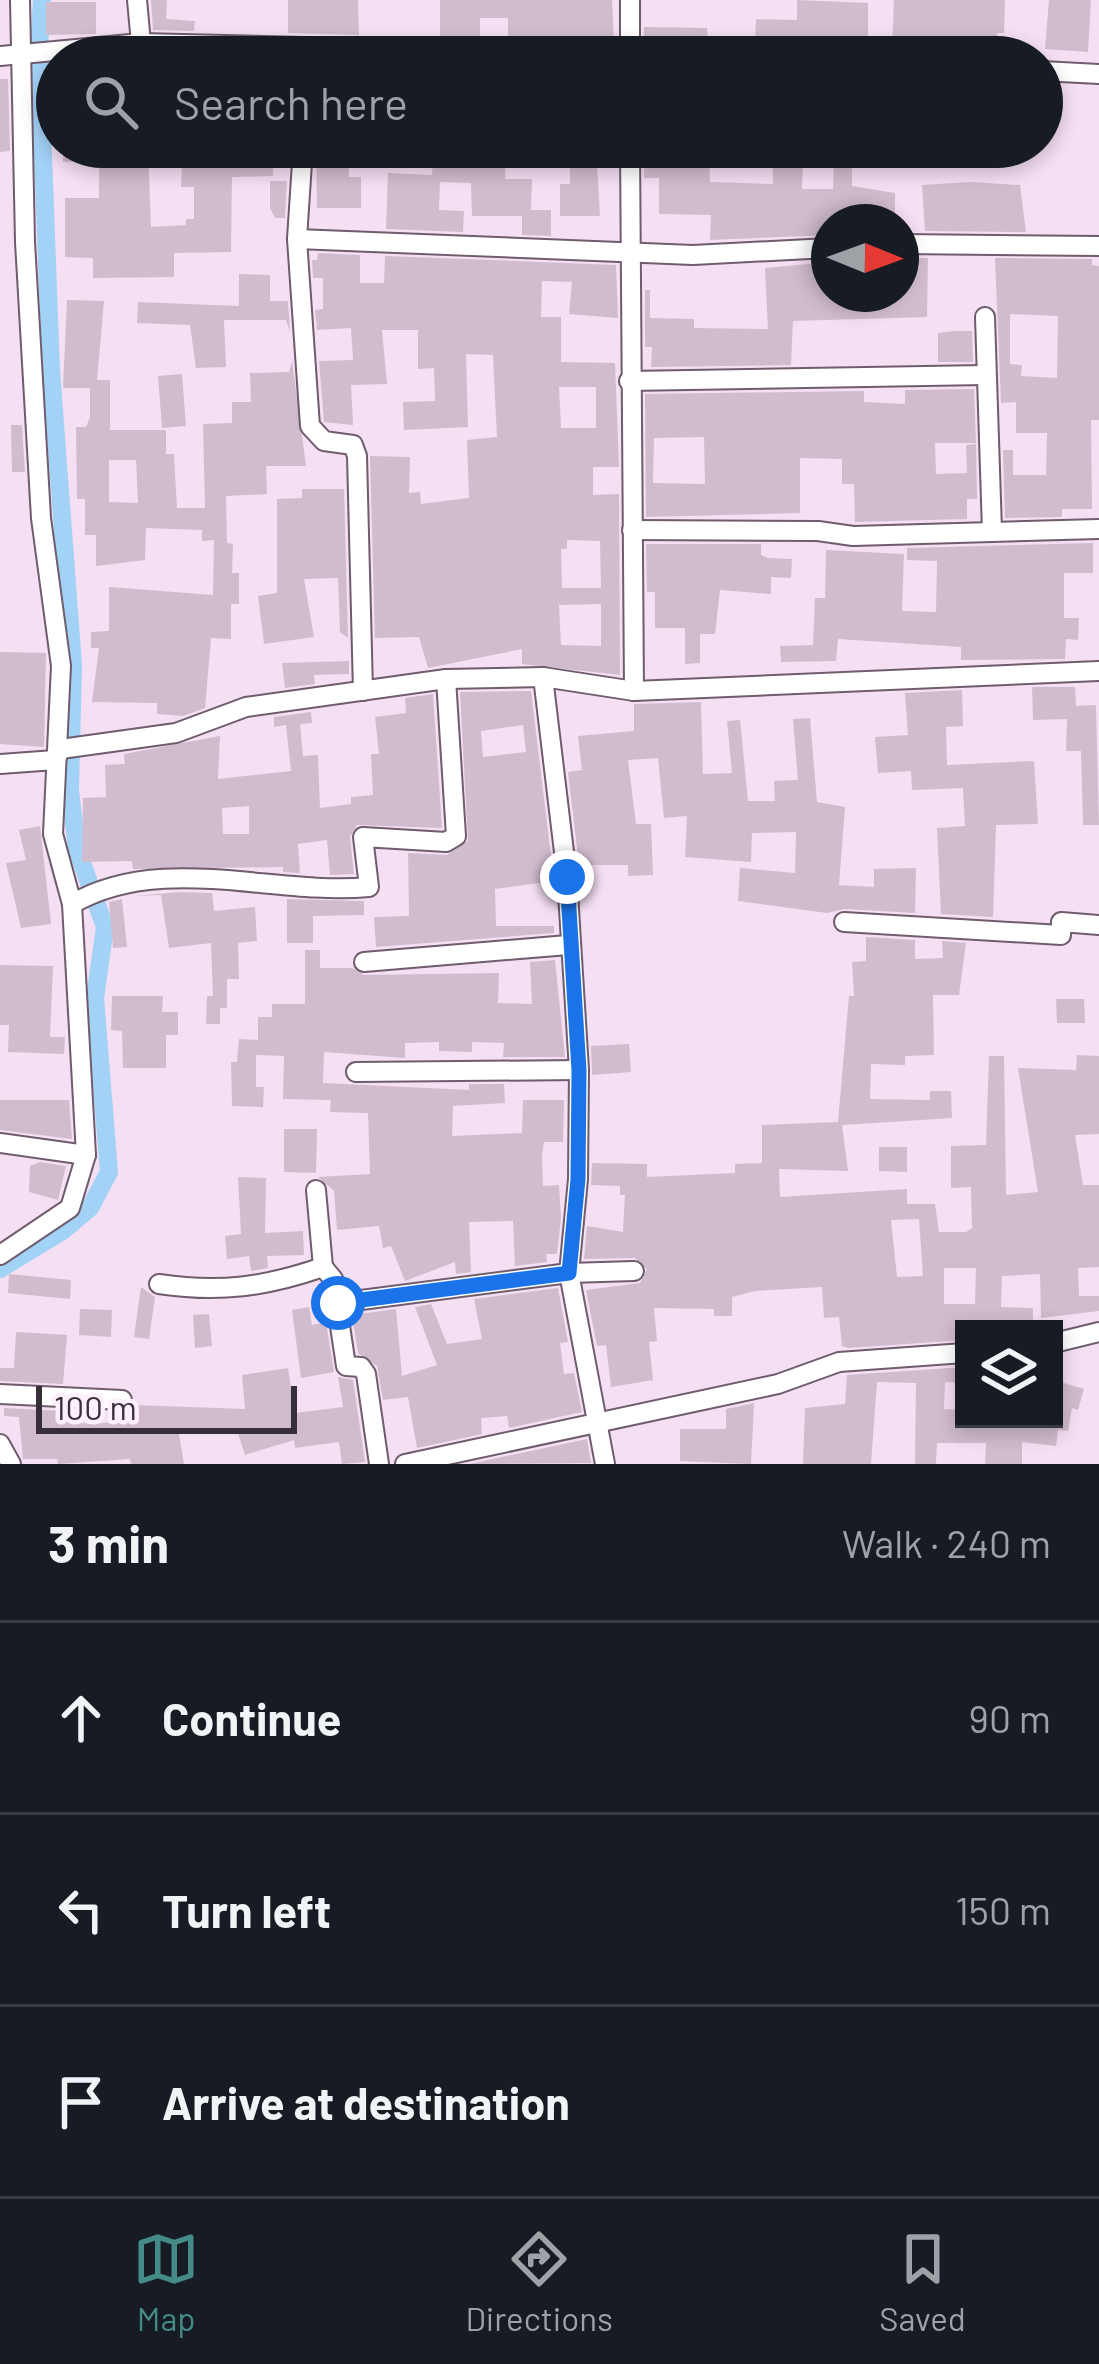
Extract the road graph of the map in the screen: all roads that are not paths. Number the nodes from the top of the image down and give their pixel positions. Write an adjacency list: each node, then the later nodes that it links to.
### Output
1 (20, 0): 8 (street)
2 (137, 0): 4 (street)
3 (630, 0): 5 (street)
4 (140, 36)
5 (630, 36)
6 (36, 55): 8 (street)
7 (0, 56): 8 (street)
8 (23, 56): 29 (street)
9 (1063, 72): 10 (street)
10 (1099, 74)
11 (302, 168): 13 (street)
12 (630, 168): 17 (street)
13 (297, 238): 17 (street); 27 (street)
14 (919, 244): 15 (street)
15 (1099, 246)
16 (811, 249): 17 (street)
17 (632, 251): 20 (street)
18 (985, 317): 19 (street)
19 (985, 375): 20 (street); 23 (street)
20 (629, 381): 21 (street)
21 (632, 530): 23 (street); 28 (street)
22 (1099, 530): 23 (street)
23 (992, 531)
24 (1099, 671): 28 (street)
25 (543, 677): 26 (street); 28 (street); 34 (street)
26 (446, 679): 27 (street); 31 (street)
27 (363, 691): 29 (street)
28 (634, 691)
29 (58, 754): 30 (street); 31 (street)
30 (0, 764)
31 (72, 904): 39 (street)
32 (844, 922): 33 (street)
33 (1099, 925)
34 (568, 945): 35 (street); 36 (street)
35 (364, 962)
36 (579, 1070): 37 (street); 44 (street)
37 (356, 1072)
38 (0, 1143): 39 (street)
39 (86, 1155): 41 (street)
40 (316, 1190): 42 (street)
41 (0, 1255)
42 (323, 1267): 45 (street); 46 (street)
43 (634, 1271): 44 (street)
44 (569, 1273): 46 (street); 52 (street)
45 (159, 1284)
46 (338, 1303): 56 (street)
47 (1099, 1332): 48 (street)
48 (1063, 1341)
49 (955, 1354): 52 (street)
50 (0, 1394): 51 (street)
51 (122, 1400)
52 (597, 1420): 54 (street); 58 (street)
53 (0, 1444): 55 (street)
54 (427, 1462): 57 (street)
55 (10, 1464)
56 (380, 1464)
57 (405, 1464)
58 (605, 1464)

